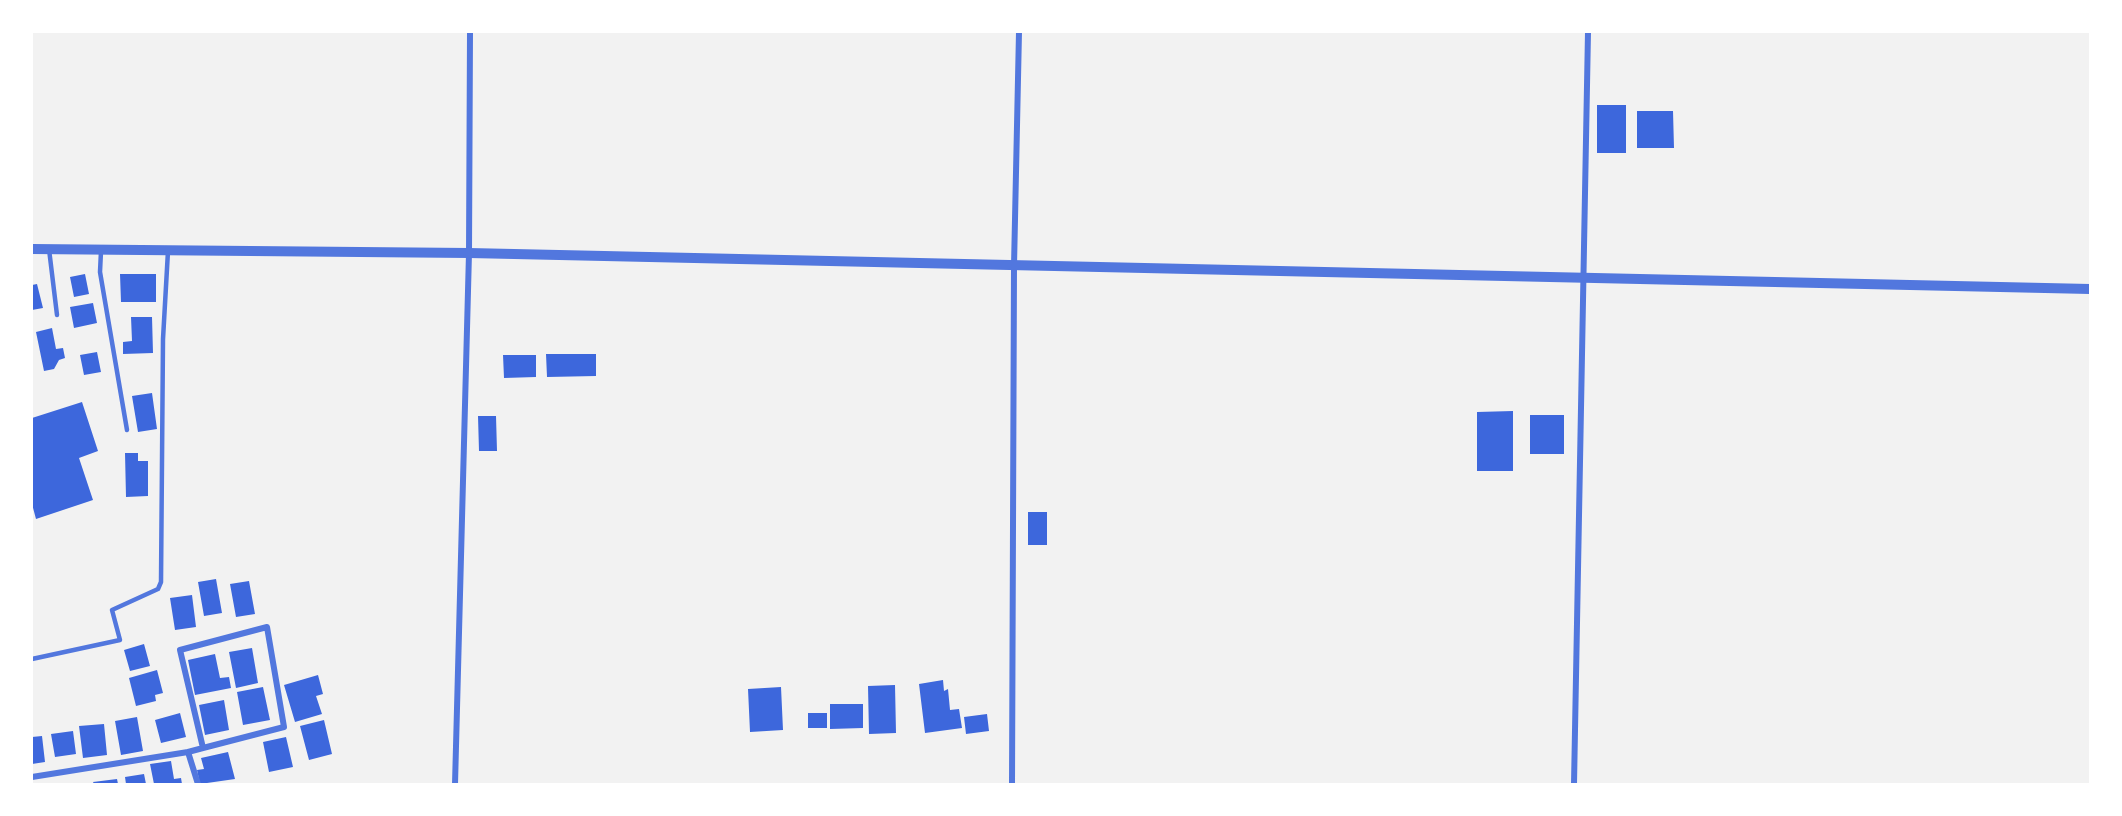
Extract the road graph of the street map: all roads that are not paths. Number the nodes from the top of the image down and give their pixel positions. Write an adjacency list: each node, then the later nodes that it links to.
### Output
1 (470, 32): 8 (street)
2 (1019, 32): 9 (street)
3 (1588, 32): 10 (street)
4 (32, 249): 5 (street)
5 (49, 249): 6 (street); 12 (lane)
6 (101, 251): 7 (street); 13 (lane)
7 (168, 251): 8 (street); 14 (lane)
8 (469, 253): 9 (street); 19 (street)
9 (1014, 266): 10 (street); 20 (street)
10 (1584, 278): 11 (street); 21 (street)
11 (2091, 289)
12 (57, 315)
13 (127, 430)
14 (32, 659)
15 (203, 748): 15 (street); 16 (street)
16 (188, 752): 17 (street); 18 (street)
17 (32, 777)
18 (198, 784)
19 (455, 784)
20 (1012, 784)
21 (1574, 784)

